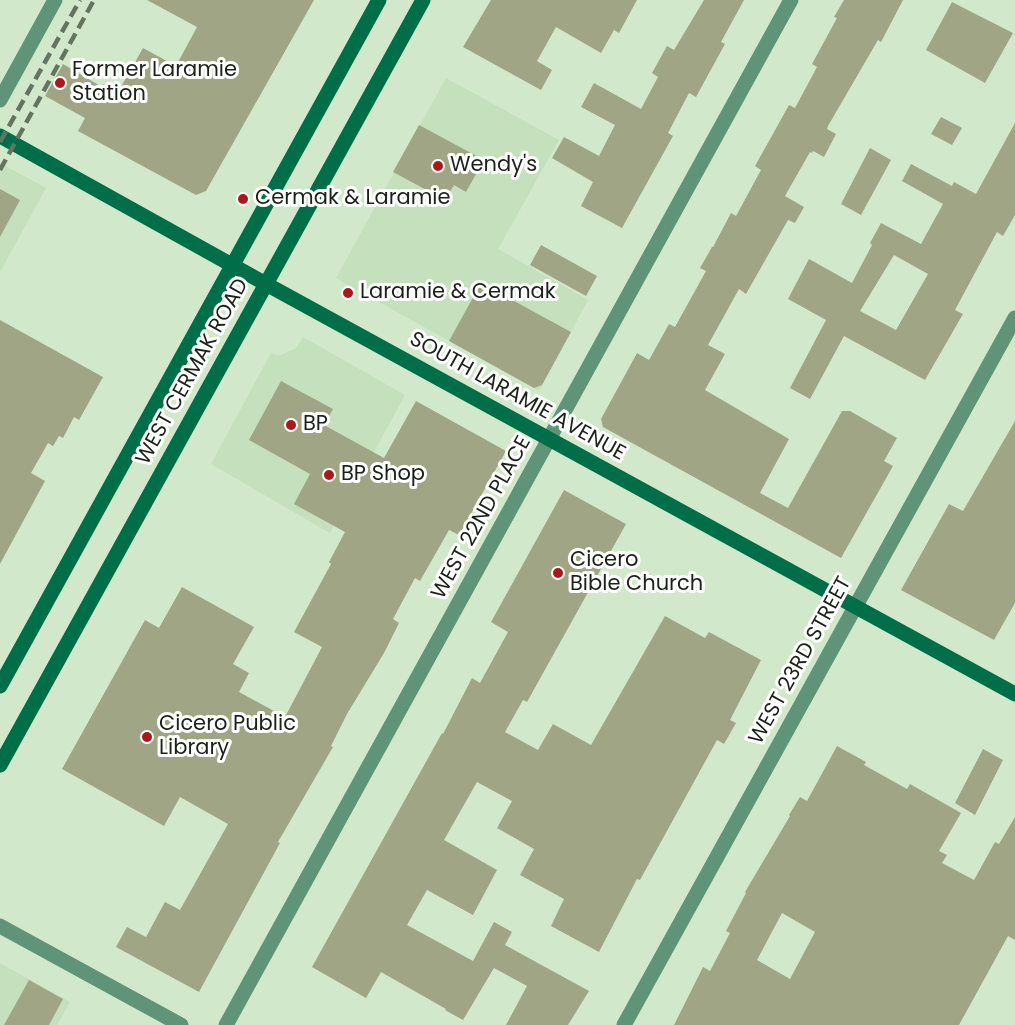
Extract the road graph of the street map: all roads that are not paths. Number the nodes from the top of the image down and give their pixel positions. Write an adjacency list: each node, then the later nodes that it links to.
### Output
1 (55, 0): 5 (street)
2 (379, 0): 7 (main road, WEST CERMAK ROAD)
3 (423, 0): 8 (main road, WEST CERMAK ROAD)
4 (791, 0): 10 (street, WEST 22ND PLACE)
5 (0, 100)
6 (0, 136): 7 (main road, SOUTH LARAMIE AVENUE)
7 (233, 265): 8 (main road, SOUTH LARAMIE AVENUE); 12 (main road, WEST CERMAK ROAD)
8 (266, 284): 10 (main road, SOUTH LARAMIE AVENUE); 14 (main road, WEST CERMAK ROAD)
9 (1015, 318): 11 (street, WEST 23RD STREET)
10 (549, 439): 11 (main road, SOUTH LARAMIE AVENUE); 17 (street, WEST 22ND PLACE)
11 (855, 606): 13 (main road, SOUTH LARAMIE AVENUE); 18 (street, WEST 23RD STREET)
12 (0, 686)
13 (1015, 693)
14 (0, 765)
15 (0, 926): 16 (street)
16 (181, 1025)
17 (226, 1025)
18 (624, 1025)

